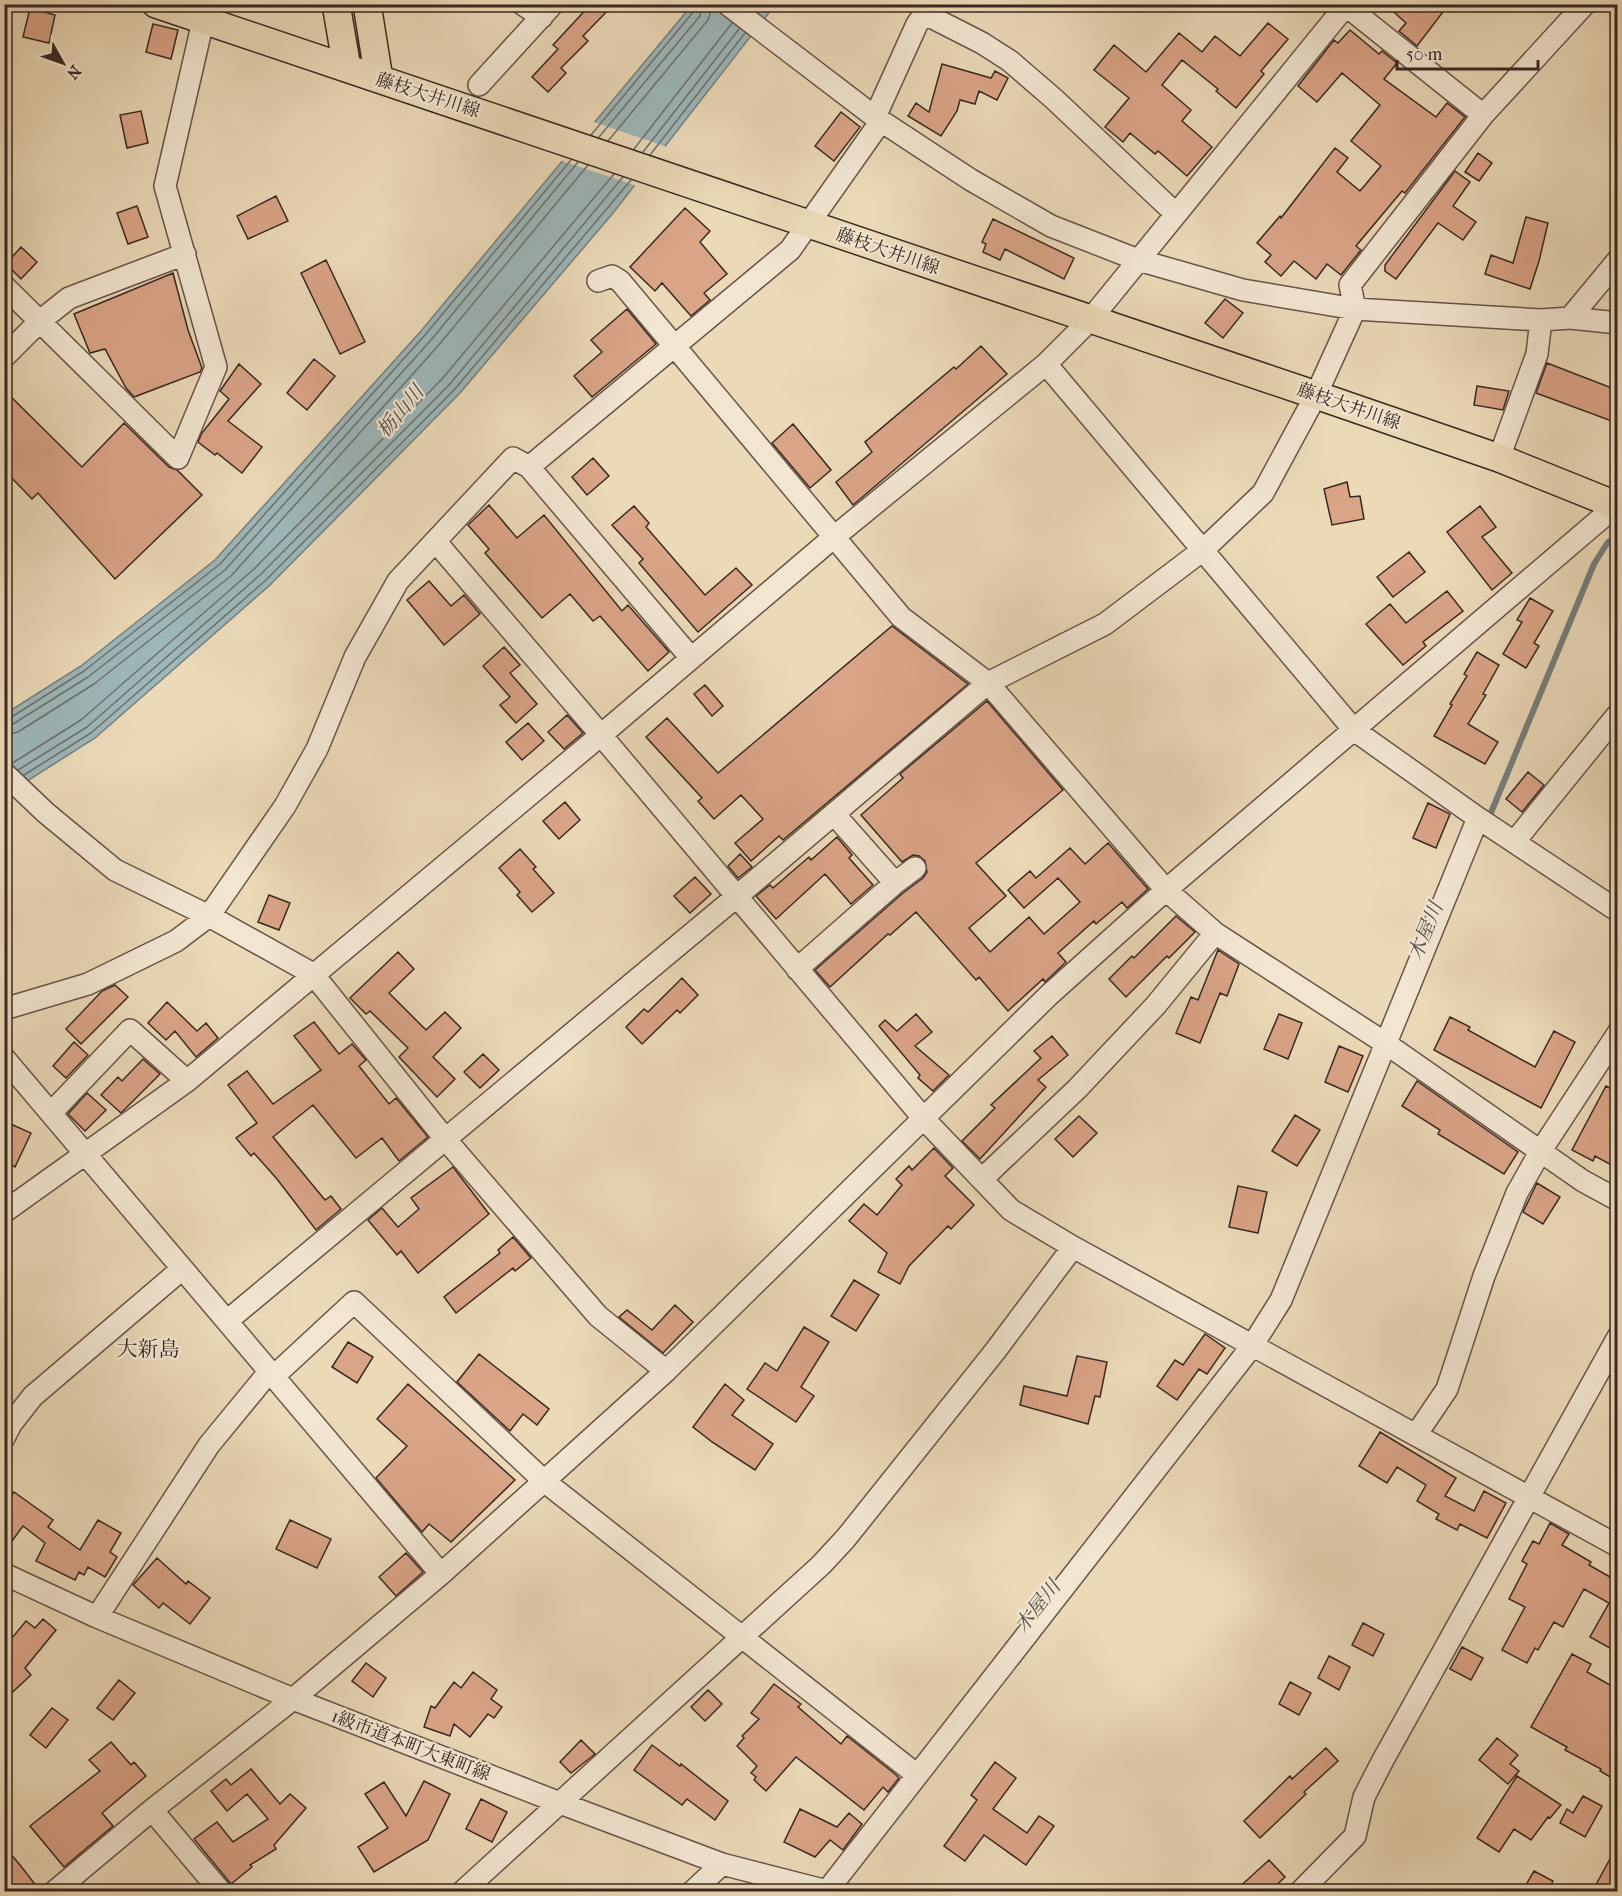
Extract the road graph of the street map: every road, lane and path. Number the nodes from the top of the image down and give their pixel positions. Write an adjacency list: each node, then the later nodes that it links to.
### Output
1 (156, 4): 10 (main road, 藤枝大井川線)
2 (336, 4): 11 (main road)
3 (367, 4): 12 (main road)
4 (522, 4): 9 (street)
5 (727, 4): 15 (street)
6 (1585, 4): 14 (street)
7 (1346, 5): 14 (street); 16 (street)
8 (929, 9): 15 (street); 16 (street)
9 (548, 11): 13 (street)
10 (205, 12): 11 (main road, 藤枝大井川線); 18 (street)
11 (347, 68): 12 (main road, 藤枝大井川線)
12 (379, 79): 17 (main road, 藤枝大井川線)
13 (479, 85)
14 (1483, 115): 23 (street)
15 (878, 119): 17 (street); 19 (street)
16 (1176, 214): 19 (street)
17 (807, 224): 25 (main road, 藤枝大井川線); 29 (street)
18 (184, 254): 27 (street); 27 (street)
19 (1138, 260): 23 (street); 25 (street)
20 (1617, 260): 24 (street)
21 (598, 281): 29 (street)
22 (4, 286): 27 (street)
23 (1354, 309): 26 (street); 32 (street)
24 (1570, 318): 26 (street); 28 (street)
25 (1090, 320): 31 (street); 32 (main road, 藤枝大井川線)
26 (1541, 320): 33 (street)
27 (40, 321): 30 (street)
28 (1617, 323)
29 (673, 345): 34 (street); 36 (street)
30 (4, 357)
31 (1046, 364): 36 (street); 38 (street)
32 (1316, 395): 33 (main road, 藤枝大井川線); 38 (street)
33 (1499, 458): 35 (main road, 藤枝大井川線)
34 (529, 466): 37 (street); 39 (street)
35 (1617, 505): 42 (street)
36 (834, 537): 39 (street); 40 (street)
37 (436, 542): 43 (street); 53 (street)
38 (1203, 550): 40 (street); 42 (street)
39 (691, 658): 43 (street)
40 (988, 683): 45 (street); 50 (street)
41 (1617, 714): 47 (street)
42 (1354, 730): 46 (street); 50 (street)
43 (601, 735): 51 (street); 56 (street)
44 (4, 773): 53 (street)
45 (834, 814): 49 (street); 51 (street)
46 (1485, 822): 47 (street); 59 (street)
47 (1515, 841): 52 (street)
48 (915, 868): 49 (street)
49 (895, 883): 55 (street)
50 (1166, 890): 54 (street); 63 (street)
51 (736, 897): 55 (street); 64 (street)
52 (1617, 911)
53 (209, 916): 56 (street); 57 (street)
54 (1215, 933): 59 (street); 67 (street)
55 (797, 969): 63 (street)
56 (313, 974): 61 (street); 64 (street)
57 (4, 1009)
58 (1617, 1033): 65 (street)
59 (1392, 1047): 65 (street); 74 (street)
60 (4, 1058): 62 (street)
61 (187, 1081): 62 (street); 66 (street)
62 (51, 1113): 66 (street)
63 (924, 1119): 67 (street); 75 (street)
64 (446, 1140): 72 (street); 75 (street)
65 (1540, 1152): 68 (street); 77 (street)
66 (86, 1155): 69 (street); 71 (street)
67 (982, 1179): 70 (street)
68 (1617, 1200)
69 (4, 1212)
70 (1073, 1247): 74 (street); 85 (street)
71 (183, 1269): 72 (street); 78 (street)
72 (227, 1321): 76 (street)
73 (1617, 1337): 80 (street)
74 (1252, 1346): 77 (street); 87 (street)
75 (666, 1371): 79 (street)
76 (271, 1375): 79 (street); 83 (street); 84 (street)
77 (1416, 1435): 80 (street)
78 (4, 1437)
79 (544, 1481): 83 (street); 85 (street)
80 (1530, 1497): 81 (street); 96 (street)
81 (1617, 1546)
82 (4, 1574): 84 (street, 1級市道本町大東町線)
83 (441, 1574): 86 (street)
84 (98, 1617): 86 (street, 1級市道本町大東町線)
85 (742, 1638): 87 (street); 88 (street)
86 (293, 1699): 88 (street, 1級市道本町大東町線); 89 (street)
87 (917, 1775): 95 (street)
88 (560, 1803): 90 (street, 1級市道本町大東町線); 93 (street)
89 (153, 1810): 91 (street); 92 (street)
90 (722, 1864): 94 (street); 95 (street, 1級市道本町大東町線)
91 (54, 1892)
92 (221, 1892)
93 (462, 1892)
94 (692, 1892)
95 (827, 1892)
96 (1300, 1892)

